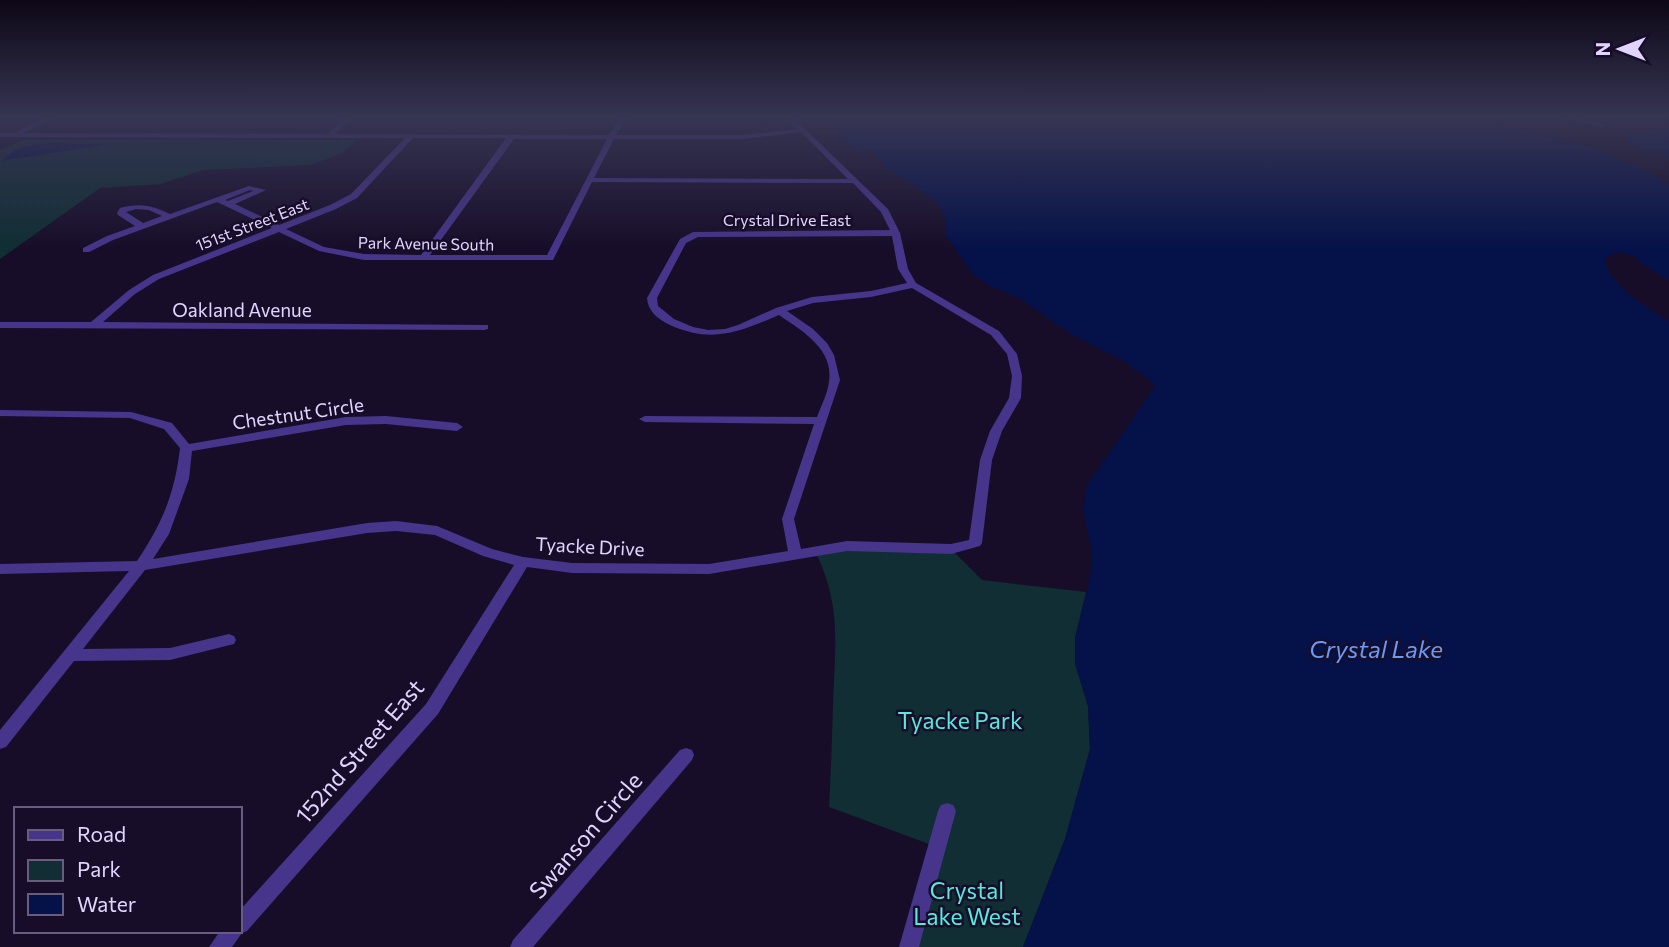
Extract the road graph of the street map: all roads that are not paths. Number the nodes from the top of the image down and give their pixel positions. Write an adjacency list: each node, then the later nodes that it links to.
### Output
1 (388, 160): 11 (street, 151st Street East)
2 (494, 160): 14 (street)
3 (600, 160): 5 (street)
4 (833, 160): 6 (street)
5 (590, 180): 6 (street); 14 (street, Park Avenue South)
6 (853, 181): 12 (street)
7 (217, 199): 8 (street, Park Avenue South); 8 (street); 9 (street)
8 (229, 204): 11 (street, Park Avenue South)
9 (168, 216): 10 (street); 10 (street)
10 (141, 226): 13 (street)
11 (279, 228): 14 (street, Park Avenue South); 18 (street, 151st Street East)
12 (897, 233): 15 (street); 16 (street, Crystal Drive East)
13 (86, 250)
14 (424, 257)
15 (913, 285): 16 (street); 25 (street)
16 (779, 310): 22 (street)
17 (0, 325): 18 (street, Oakland Avenue)
18 (93, 326): 19 (street, Oakland Avenue)
19 (484, 327)
20 (0, 413): 24 (street)
21 (645, 419): 22 (street)
22 (822, 421): 26 (street)
23 (457, 427): 24 (street, Chestnut Circle)
24 (186, 448): 28 (street)
25 (975, 543): 26 (street, Tyacke Drive)
26 (795, 554): 27 (street, Tyacke Drive)
27 (523, 562): 28 (street, Tyacke Drive); 35 (street, 152nd Street East)
28 (141, 566): 29 (street, Tyacke Drive); 31 (street)
29 (0, 569)
30 (229, 640): 31 (street)
31 (71, 654): 32 (street)
32 (0, 741)
33 (686, 755): 38 (street, Swanson Circle)
34 (947, 811): 39 (street)
35 (242, 922)
36 (231, 933): 37 (street)
37 (219, 947)
38 (520, 947)
39 (909, 947)

